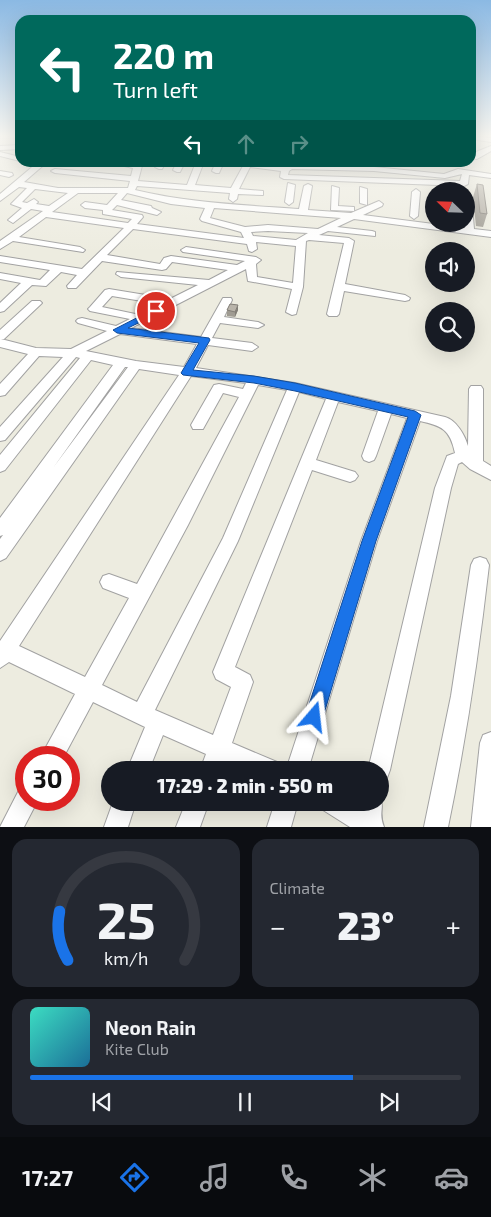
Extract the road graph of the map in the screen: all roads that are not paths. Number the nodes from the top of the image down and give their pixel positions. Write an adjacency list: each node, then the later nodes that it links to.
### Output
1 (28, 175): 15 (street)
2 (72, 175): 20 (street)
3 (82, 175): 4 (street)
4 (88, 175): 12 (street); 23 (street)
5 (135, 175): 18 (street)
6 (195, 175): 21 (street)
7 (243, 175): 28 (street)
8 (285, 175): 13 (street)
9 (430, 175): 10 (street)
10 (450, 175)
11 (463, 175): 13 (street)
12 (103, 176): 18 (street); 23 (street)
13 (406, 182): 42 (street)
14 (0, 185): 15 (street)
15 (16, 185): 20 (street); 29 (street)
16 (280, 185): 17 (street)
17 (291, 185): 19 (street); 30 (street)
18 (131, 186): 21 (street); 23 (street); 36 (street); 39 (street)
19 (308, 186): 22 (street); 40 (street)
20 (46, 188): 23 (street); 34 (street); 34 (street)
21 (190, 188): 24 (street)
22 (335, 188): 25 (street); 41 (street)
23 (79, 189): 38 (street)
24 (206, 189): 28 (street); 32 (street)
25 (363, 189): 26 (street); 31 (street)
26 (398, 191)
27 (260, 193): 28 (street)
28 (234, 196)
29 (0, 198)
30 (289, 202)
31 (364, 203)
32 (206, 204): 39 (street); 40 (street); 50 (street)
33 (380, 204): 41 (street)
34 (27, 205): 38 (street); 43 (street)
35 (85, 205): 36 (street)
36 (113, 205): 39 (street); 44 (street)
37 (70, 208): 38 (street)
38 (50, 210): 44 (street); 51 (street)
39 (164, 211)
40 (303, 213): 41 (street)
41 (352, 213): 45 (street); 46 (street)
42 (414, 216)
43 (13, 220)
44 (130, 225): 50 (street); 56 (street)
45 (425, 225)
46 (322, 230): 48 (street); 50 (street); 52 (street)
47 (470, 232): 49 (street)
48 (372, 234)
49 (491, 234)
50 (249, 237): 52 (street); 59 (street)
51 (11, 238): 53 (street); 54 (street)
52 (304, 240): 70 (street); 71 (street)
53 (0, 246)
54 (80, 250)
55 (186, 250): 59 (street)
56 (99, 257): 60 (street); 63 (street)
57 (0, 259): 58 (street)
58 (12, 261): 61 (street); 62 (street)
59 (249, 264): 60 (street); 68 (street); 70 (street)
60 (162, 267): 66 (street)
61 (58, 268): 63 (street); 67 (street)
62 (0, 272)
63 (85, 273): 69 (street)
64 (121, 274): 66 (street)
65 (0, 276): 67 (street)
66 (155, 280): 68 (street); 73 (street)
67 (28, 282): 77 (street)
68 (210, 284): 76 (street)
69 (72, 286)
70 (298, 287): 78 (street)
71 (340, 287): 72 (street); 79 (street)
72 (404, 298)
73 (147, 299): 76 (street); 80 (street)
74 (227, 300): 81 (street)
75 (36, 302): 83 (street)
76 (171, 303): 80 (street)
77 (0, 310)
78 (292, 312)
79 (334, 314)
80 (140, 318): 85 (street)
81 (217, 319): 84 (street); 87 (street)
82 (82, 321): 85 (street)
83 (6, 325): 86 (street)
84 (258, 325)
85 (117, 330): 87 (street); 91 (street)
86 (0, 336)
87 (205, 340): 89 (street); 94 (street)
88 (0, 343): 90 (street)
89 (252, 347)
90 (36, 352): 91 (street); 98 (street)
91 (73, 353): 92 (street); 103 (street)
92 (88, 356): 93 (street); 107 (street)
93 (129, 364): 94 (street); 110 (street); 111 (street)
94 (187, 373): 95 (street); 115 (street)
95 (250, 387): 96 (street); 102 (street); 114 (street)
96 (295, 387): 99 (street); 117 (street)
97 (476, 389): 105 (street)
98 (0, 392)
99 (334, 396): 100 (street); 106 (street)
100 (386, 408): 101 (street); 104 (street)
101 (415, 415): 105 (street); 124 (street)
102 (198, 425)
103 (0, 436)
104 (369, 456)
105 (469, 460): 108 (street); 125 (street)
106 (307, 463): 109 (street); 120 (street)
107 (0, 466)
108 (491, 474)
109 (350, 476)
110 (0, 529)
111 (0, 553)
112 (480, 565): 136 (street)
113 (110, 582): 114 (street)
114 (142, 594): 116 (street)
115 (2, 654): 116 (street)
116 (89, 690): 117 (street); 119 (street)
117 (150, 719): 120 (street); 121 (street)
118 (491, 743): 137 (street)
119 (57, 746)
120 (220, 749): 122 (street); 123 (street)
121 (140, 761)
122 (215, 761)
123 (249, 761)
124 (301, 761)
125 (380, 761)
126 (20, 811): 132 (street)
127 (122, 811): 133 (street)
128 (194, 811): 134 (street)
129 (284, 811): 135 (street)
130 (350, 811): 131 (street)
131 (369, 820)
132 (11, 827)
133 (116, 827)
134 (188, 827)
135 (279, 827)
136 (436, 827)
137 (483, 827)

